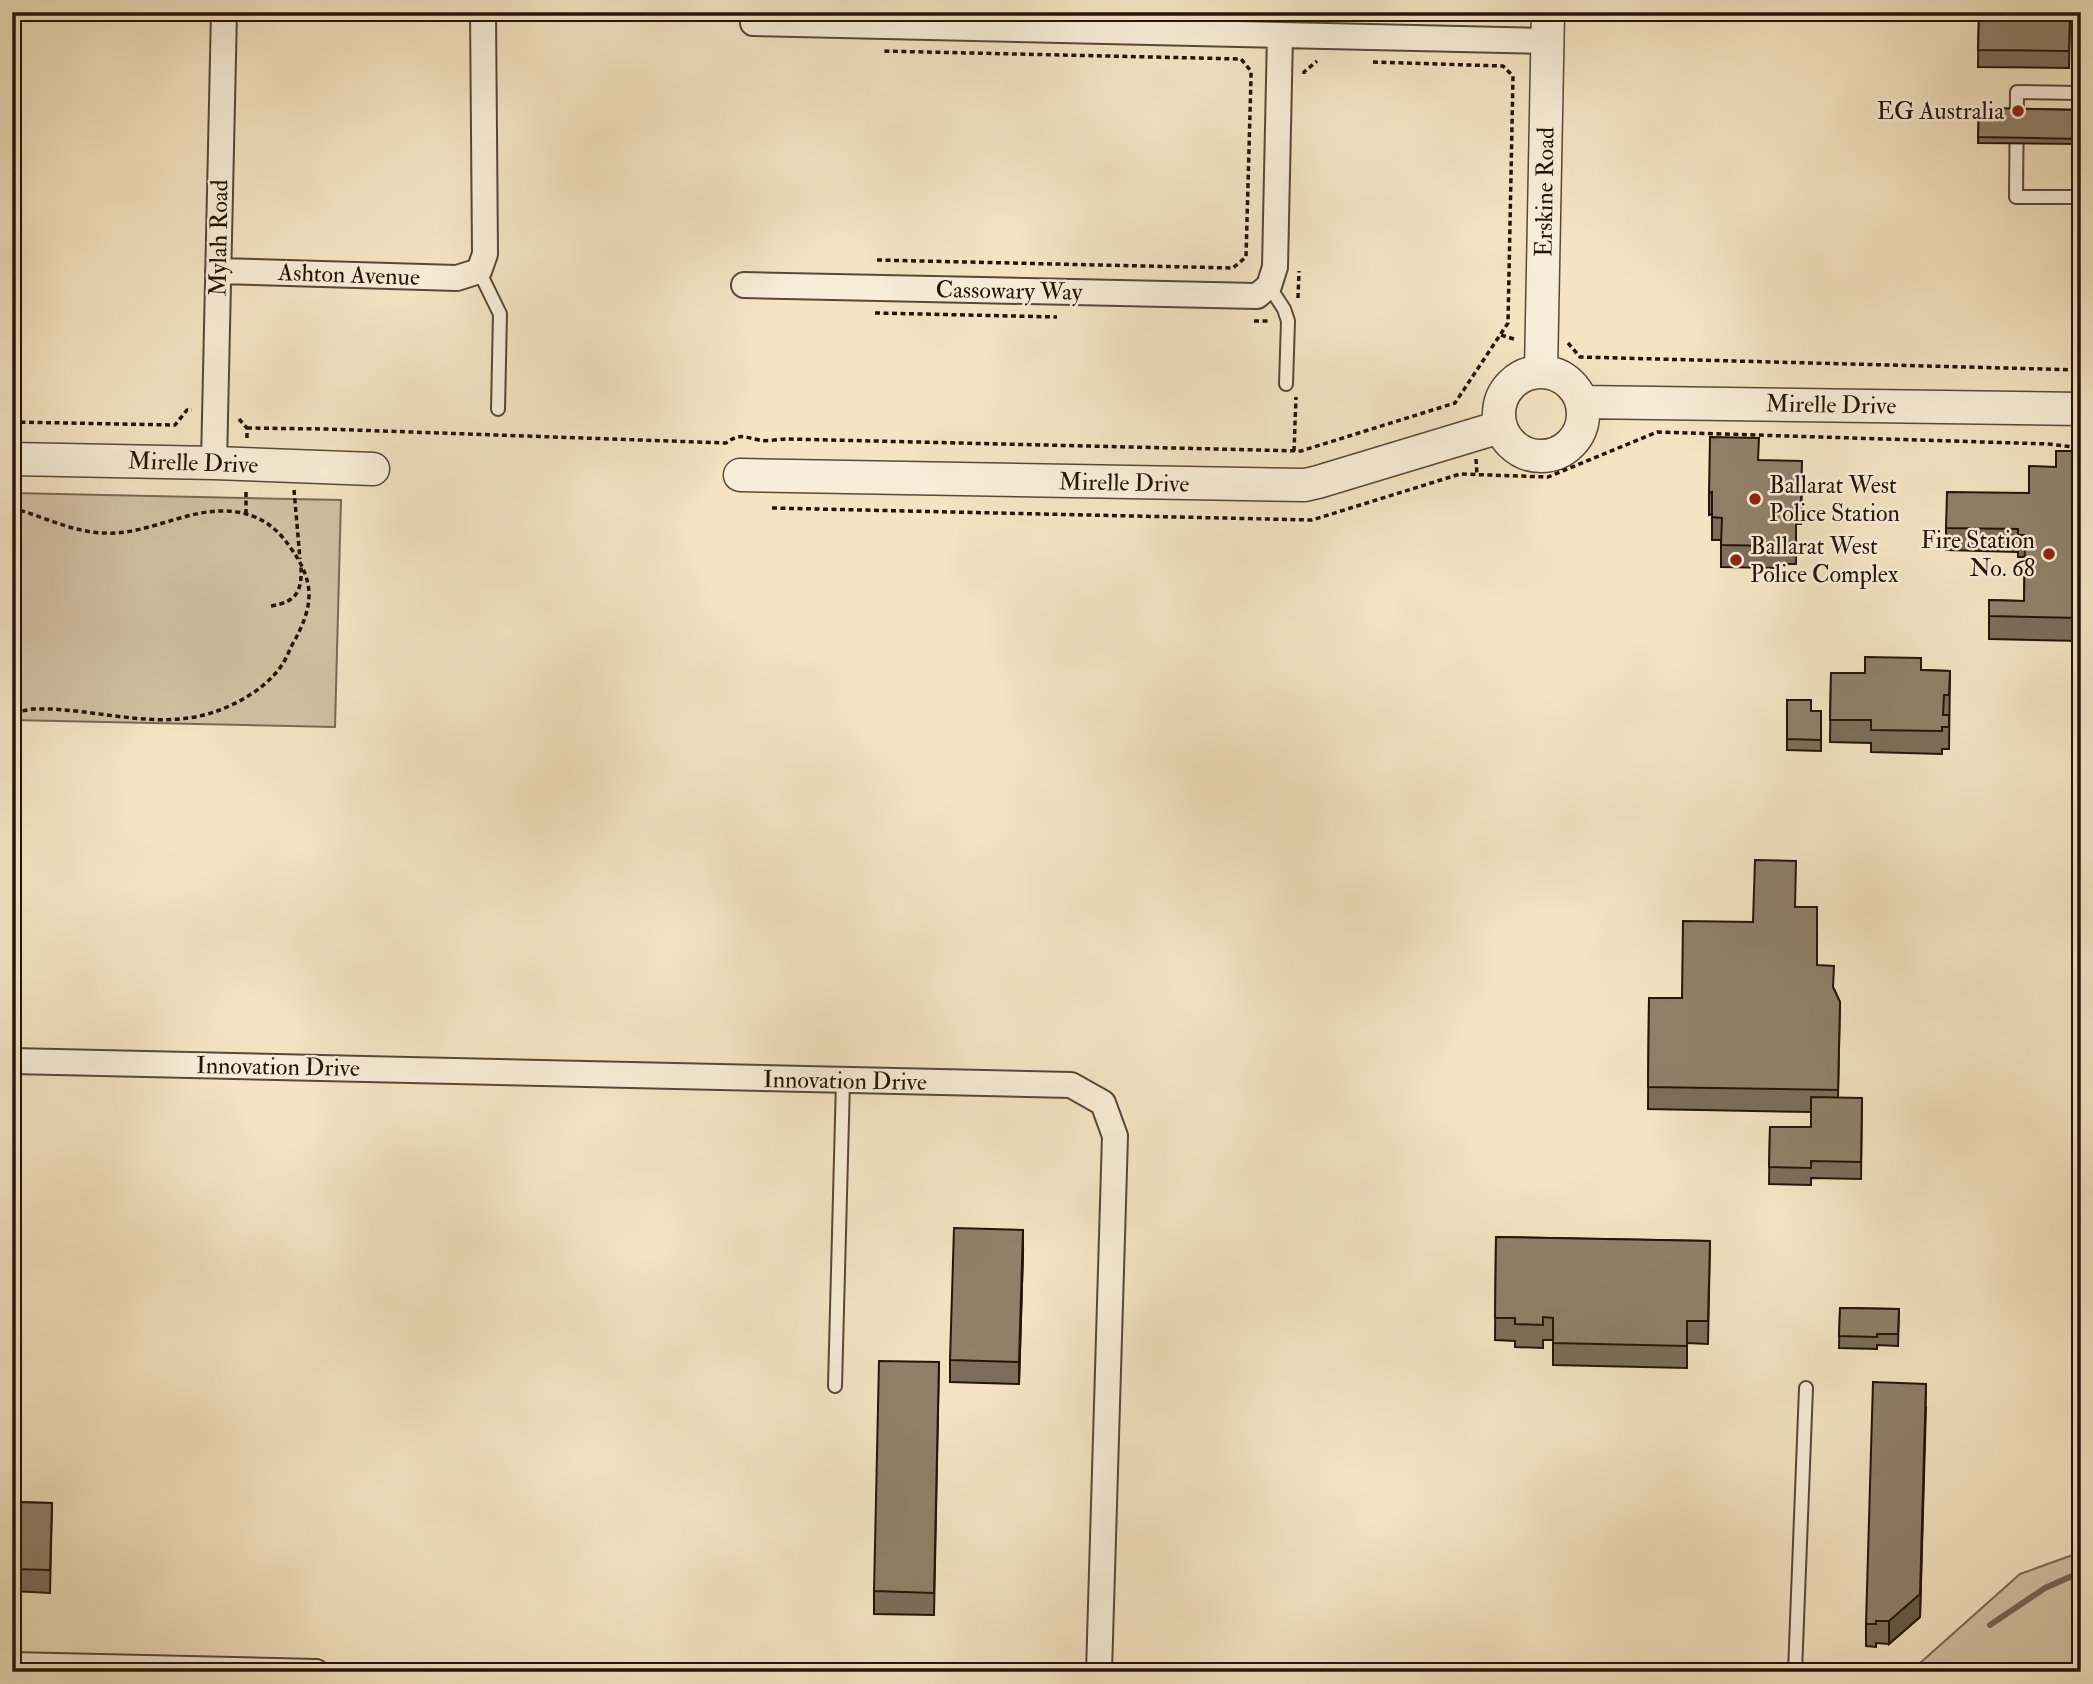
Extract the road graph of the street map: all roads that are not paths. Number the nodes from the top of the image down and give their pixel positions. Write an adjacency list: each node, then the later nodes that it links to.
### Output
1 (224, 12): 8 (street, Mylah Road)
2 (483, 12): 9 (street)
3 (753, 23): 5 (street)
4 (1548, 27): 5 (street); 12 (street, Erskine Road)
5 (1280, 35): 11 (street)
6 (2081, 93): 7 (lane)
7 (2081, 197)
8 (218, 271): 9 (street, Ashton Avenue); 19 (street, Mylah Road)
9 (479, 271): 15 (lane)
10 (744, 285): 11 (street, Cassowary Way)
11 (1269, 286): 13 (lane)
12 (1541, 371): 14 (street); 17 (street)
13 (1291, 385)
14 (1581, 402): 16 (street, Mirelle Drive); 17 (street)
15 (498, 409)
16 (2081, 409)
17 (1500, 427): 21 (street, Mirelle Drive)
18 (12, 459): 19 (street, Mirelle Drive)
19 (214, 463): 20 (street, Mirelle Drive)
20 (373, 469)
21 (740, 475)
22 (12, 1061): 23 (street, Innovation Drive)
23 (843, 1081): 24 (lane); 28 (street, Innovation Drive)
24 (835, 1386)
25 (1806, 1388): 29 (lane)
26 (12, 1665): 27 (street)
27 (316, 1672)
28 (1099, 1672)
29 (1795, 1672)

